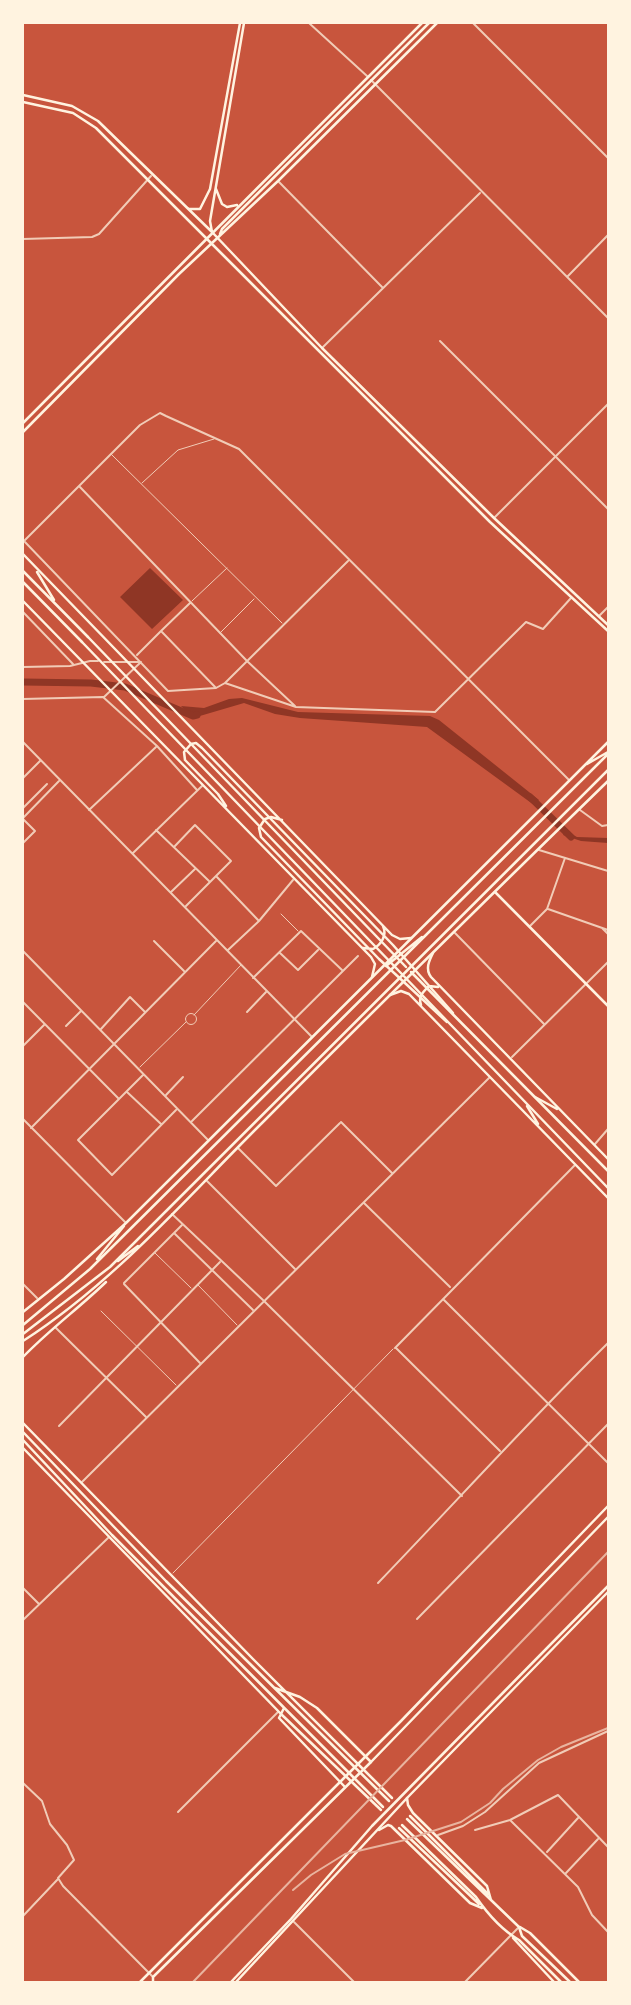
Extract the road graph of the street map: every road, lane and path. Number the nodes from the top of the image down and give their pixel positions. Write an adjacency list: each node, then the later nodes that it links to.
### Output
1 (242, 23): 16 (main road); 19 (main road)
2 (309, 23): 7 (street)
3 (422, 23): 7 (main road)
4 (429, 23): 8 (main road)
5 (437, 23): 9 (main road)
6 (473, 23): 12 (street)
7 (368, 76): 8 (street); 18 (main road)
8 (371, 80): 9 (street); 22 (main road)
9 (375, 84): 15 (main road); 17 (street)
10 (23, 95): 13 (main road)
11 (23, 102): 14 (main road)
12 (608, 159)
13 (152, 175): 14 (street); 19 (main road)
14 (148, 180): 23 (main road); 24 (street)
15 (278, 181): 22 (main road); 27 (street)
16 (216, 184): 18 (main road); 20 (main road)
17 (481, 192): 26 (street); 27 (street)
18 (240, 205): 20 (main road)
19 (187, 208): 20 (main road)
20 (212, 232): 22 (main road); 23 (main road)
21 (608, 235): 26 (street)
22 (218, 236): 25 (main road); 30 (main road)
23 (207, 238): 25 (main road); 32 (main road)
24 (23, 239)
25 (212, 243): 33 (main road); 49 (main road)
26 (567, 277): 28 (street)
27 (383, 288): 30 (street)
28 (608, 318)
29 (440, 341): 36 (street)
30 (322, 348): 40 (main road)
31 (608, 404): 36 (street)
32 (23, 422)
33 (23, 432)
34 (216, 439): 35 (street); 37 (street); 43 (street)
35 (111, 454): 37 (street); 38 (street)
36 (556, 456): 39 (street); 40 (street)
37 (142, 484): 45 (street)
38 (79, 486): 41 (street); 51 (street)
39 (608, 509)
40 (494, 518): 55 (main road)
41 (24, 542): 61 (street)
42 (23, 554): 44 (main road)
43 (348, 560): 56 (street); 67 (street)
44 (34, 566): 54 (main road); 94 (main road)
45 (227, 568): 48 (street); 51 (street)
46 (23, 571): 54 (main road)
47 (23, 582): 155 (main road)
48 (256, 597): 56 (street); 60 (street)
49 (572, 597): 59 (main road); 67 (street)
50 (23, 601): 64 (main road)
51 (191, 603): 58 (street); 60 (street)
52 (608, 607): 55 (street)
53 (23, 612): 65 (street)
54 (65, 613): 150 (main road)
55 (599, 616): 57 (main road)
56 (284, 625): 62 (street)
57 (608, 625)
58 (161, 631): 61 (street); 69 (street)
59 (608, 631)
60 (220, 633): 62 (street)
61 (136, 656): 63 (street)
62 (247, 661): 68 (street); 72 (street)
63 (142, 662): 64 (street); 69 (street); 70 (street)
64 (82, 663): 65 (street); 87 (main road)
65 (74, 665): 66 (street)
66 (23, 667)
67 (468, 677): 72 (street); 84 (street)
68 (225, 683): 69 (street); 72 (street)
69 (216, 688)
70 (103, 697): 71 (street); 76 (street)
71 (23, 699)
72 (296, 707)
73 (23, 742): 75 (street)
74 (608, 742): 80 (main road)
75 (26, 745): 77 (street); 79 (street)
76 (157, 746): 88 (street); 90 (street)
77 (23, 748)
78 (608, 753): 80 (main road); 108 (main road)
79 (40, 760): 82 (street); 83 (street)
80 (584, 766): 84 (main road)
81 (608, 770): 198 (main road)
82 (23, 778)
83 (60, 780): 90 (street); 93 (street)
84 (569, 780): 104 (main road)
85 (608, 781): 91 (main road)
86 (47, 784): 89 (street)
87 (203, 785): 88 (street); 92 (main road)
88 (197, 790): 96 (street)
89 (23, 808)
90 (89, 810): 100 (street)
91 (579, 810): 95 (street); 99 (main road)
92 (230, 812): 106 (main road); 150 (main road)
93 (23, 818): 97 (street)
94 (284, 820): 115 (main road); 155 (main road)
95 (608, 825)
96 (156, 830): 98 (street); 100 (street)
97 (23, 842)
98 (174, 847): 102 (street); 105 (street)
99 (538, 850): 101 (street); 109 (main road)
100 (132, 854): 110 (street)
101 (565, 858): 103 (street); 112 (street)
102 (196, 868): 107 (street); 110 (street)
103 (608, 871)
104 (477, 874): 108 (main road); 121 (main road)
105 (216, 876): 107 (street); 114 (street)
106 (294, 879): 114 (street); 124 (main road)
107 (210, 882): 111 (street)
108 (470, 891): 116 (main road)
109 (495, 892): 117 (main road); 119 (main road)
110 (170, 893): 111 (street)
111 (184, 907): 122 (street)
112 (547, 909): 117 (street); 120 (street)
113 (281, 914): 118 (street)
114 (259, 921): 127 (street)
115 (382, 923): 121 (main road); 124 (main road)
116 (435, 926): 135 (main road); 201 (main road)
117 (530, 926): 138 (main road)
118 (300, 932): 125 (street); 128 (street)
119 (454, 932): 129 (main road); 153 (street)
120 (608, 932)
121 (411, 938): 135 (main road)
122 (216, 940): 127 (street); 134 (street)
123 (154, 941): 134 (street)
124 (360, 947): 137 (main road)
125 (319, 949): 128 (street); 133 (street)
126 (23, 951): 145 (street)
127 (227, 951): 132 (street)
128 (279, 952): 136 (street)
129 (433, 953): 139 (main road); 141 (main road)
130 (358, 956): 133 (street)
131 (608, 962): 138 (street)
132 (241, 965): 136 (street); 148 (street)
133 (342, 971): 149 (street)
134 (185, 972): 146 (street)
135 (375, 975): 137 (main road)
136 (253, 978): 140 (street)
137 (370, 980): 157 (main road)
138 (587, 984): 143 (main road); 153 (street)
139 (441, 988): 144 (main road); 160 (main road)
140 (267, 992): 147 (street); 149 (street)
141 (387, 997): 144 (main road); 181 (main road)
142 (23, 1002): 152 (street)
143 (608, 1006)
144 (423, 1007): 165 (main road)
145 (82, 1011): 154 (street); 156 (street)
146 (145, 1012): 156 (street); 158 (street)
147 (247, 1012)
148 (194, 1015): 151 (street); 151 (street)
149 (294, 1019): 157 (street); 174 (street)
150 (458, 1019): 168 (main road)
151 (186, 1022): 162 (street)
152 (44, 1024): 159 (street); 161 (street)
153 (545, 1025): 160 (street)
154 (66, 1026)
155 (452, 1027): 170 (main road)
156 (100, 1030): 158 (street)
157 (312, 1038): 179 (main road)
158 (114, 1044): 161 (street); 162 (street)
159 (23, 1046)
160 (510, 1058): 172 (main road)
161 (89, 1069): 169 (street); 176 (street)
162 (139, 1069): 163 (street)
163 (144, 1074): 166 (street); 167 (street)
164 (183, 1077): 167 (street)
165 (489, 1077): 177 (main road); 185 (street)
166 (127, 1092): 169 (street); 175 (street)
167 (165, 1096): 171 (street)
168 (533, 1096): 172 (main road); 184 (main road)
169 (119, 1099): 175 (street)
170 (526, 1103): 177 (main road); 187 (main road)
171 (178, 1108): 174 (street); 175 (street)
172 (560, 1110): 180 (main road)
173 (23, 1119): 176 (street)
174 (191, 1122): 179 (street)
175 (162, 1125)
176 (31, 1128): 192 (street)
177 (541, 1129): 183 (main road)
178 (608, 1129): 180 (street)
179 (209, 1140): 191 (main road)
180 (594, 1144): 182 (main road)
181 (237, 1147): 185 (street); 186 (main road)
182 (608, 1159)
183 (575, 1164): 188 (main road); 205 (street)
184 (608, 1171)
185 (392, 1174): 189 (street)
186 (205, 1180): 190 (main road); 200 (street)
187 (608, 1188)
188 (608, 1198)
189 (364, 1202): 200 (street); 205 (street)
190 (172, 1213): 193 (street); 195 (main road)
191 (130, 1218): 192 (main road); 201 (main road)
192 (126, 1223): 208 (main road)
193 (183, 1224): 194 (street); 197 (street)
194 (174, 1233): 196 (street); 199 (street)
195 (144, 1242): 198 (main road); 202 (main road)
196 (155, 1252): 206 (street); 213 (street)
197 (221, 1261): 199 (street); 209 (street)
198 (110, 1267): 217 (main road)
199 (212, 1270): 204 (street); 211 (street)
200 (295, 1270): 209 (street)
201 (86, 1272): 214 (main road)
202 (115, 1272): 216 (main road); 218 (main road)
203 (23, 1284): 208 (street)
204 (198, 1285): 206 (street); 215 (street)
205 (451, 1288): 207 (street)
206 (193, 1290): 213 (street)
207 (442, 1298): 221 (street); 227 (street)
208 (39, 1301): 212 (main road)
209 (264, 1301): 211 (street); 226 (street)
210 (101, 1311): 220 (street)
211 (254, 1311): 215 (street)
212 (23, 1312)
213 (161, 1322): 220 (street); 223 (street)
214 (23, 1325)
215 (239, 1326): 223 (street)
216 (54, 1327): 222 (main road); 224 (street)
217 (23, 1334)
218 (23, 1341)
219 (608, 1343): 227 (street)
220 (137, 1347): 224 (street); 225 (street)
221 (395, 1348): 226 (street); 236 (street)
222 (23, 1357)
223 (201, 1363): 225 (street)
224 (106, 1378): 228 (street); 231 (street)
225 (177, 1387): 228 (street)
226 (354, 1389): 239 (street); 243 (street)
227 (547, 1403): 234 (street); 236 (street)
228 (147, 1417): 238 (street)
229 (23, 1423): 238 (main road)
230 (608, 1424): 234 (street)
231 (59, 1426)
232 (23, 1432): 244 (main road)
233 (23, 1440): 255 (main road)
234 (589, 1444): 237 (street); 250 (street)
235 (23, 1448): 242 (main road)
236 (500, 1451): 239 (street)
237 (608, 1463)
238 (82, 1482): 243 (main road)
239 (462, 1496): 245 (street)
240 (608, 1506): 258 (main road)
241 (608, 1517): 259 (main road)
242 (108, 1537): 249 (street); 256 (main road)
243 (172, 1575): 244 (street); 253 (main road)
244 (166, 1581): 252 (main road)
245 (378, 1583)
246 (608, 1586): 280 (main road)
247 (23, 1588): 249 (street)
248 (608, 1592): 263 (main road)
249 (40, 1605): 251 (street)
250 (417, 1619)
251 (23, 1620)
252 (273, 1687): 253 (main road); 254 (main road)
253 (284, 1691): 254 (main road); 254 (main road); 258 (main road)
254 (291, 1704)
255 (284, 1709): 256 (main road); 256 (main road)
256 (280, 1712): 261 (main road); 264 (street)
257 (608, 1731): 271 (street)
258 (366, 1756): 259 (main road); 261 (main road)
259 (371, 1762): 262 (main road)
260 (23, 1783): 276 (street)
261 (340, 1783): 262 (main road); 284 (main road)
262 (345, 1787): 285 (main road)
263 (407, 1798): 270 (main road); 271 (main road)
264 (178, 1812)
265 (579, 1817): 267 (street); 272 (street); 274 (street)
266 (409, 1818): 277 (main road)
267 (510, 1820): 269 (street); 274 (street)
268 (400, 1826): 278 (main road)
269 (475, 1829)
270 (379, 1830): 278 (main road); 280 (main road)
271 (436, 1835): 277 (main road)
272 (599, 1838): 273 (street); 275 (street)
273 (608, 1847)
274 (545, 1854): 275 (street)
275 (566, 1873): 282 (street)
276 (58, 1878): 279 (street); 284 (street)
277 (491, 1900): 281 (main road)
278 (484, 1909): 283 (main road)
279 (23, 1916)
280 (293, 1920): 288 (main road); 289 (main road); 290 (street)
281 (519, 1927): 283 (street); 294 (main road); 295 (main road)
282 (608, 1932)
283 (511, 1935): 291 (street); 292 (main road); 293 (main road)
284 (149, 1973): 285 (street); 286 (main road)
285 (153, 1980): 287 (main road)
286 (140, 1982)
287 (148, 1982)
288 (231, 1982)
289 (236, 1982)
290 (354, 1982)
291 (465, 1982)
292 (554, 1982)
293 (561, 1982)
294 (570, 1982)
295 (579, 1982)

